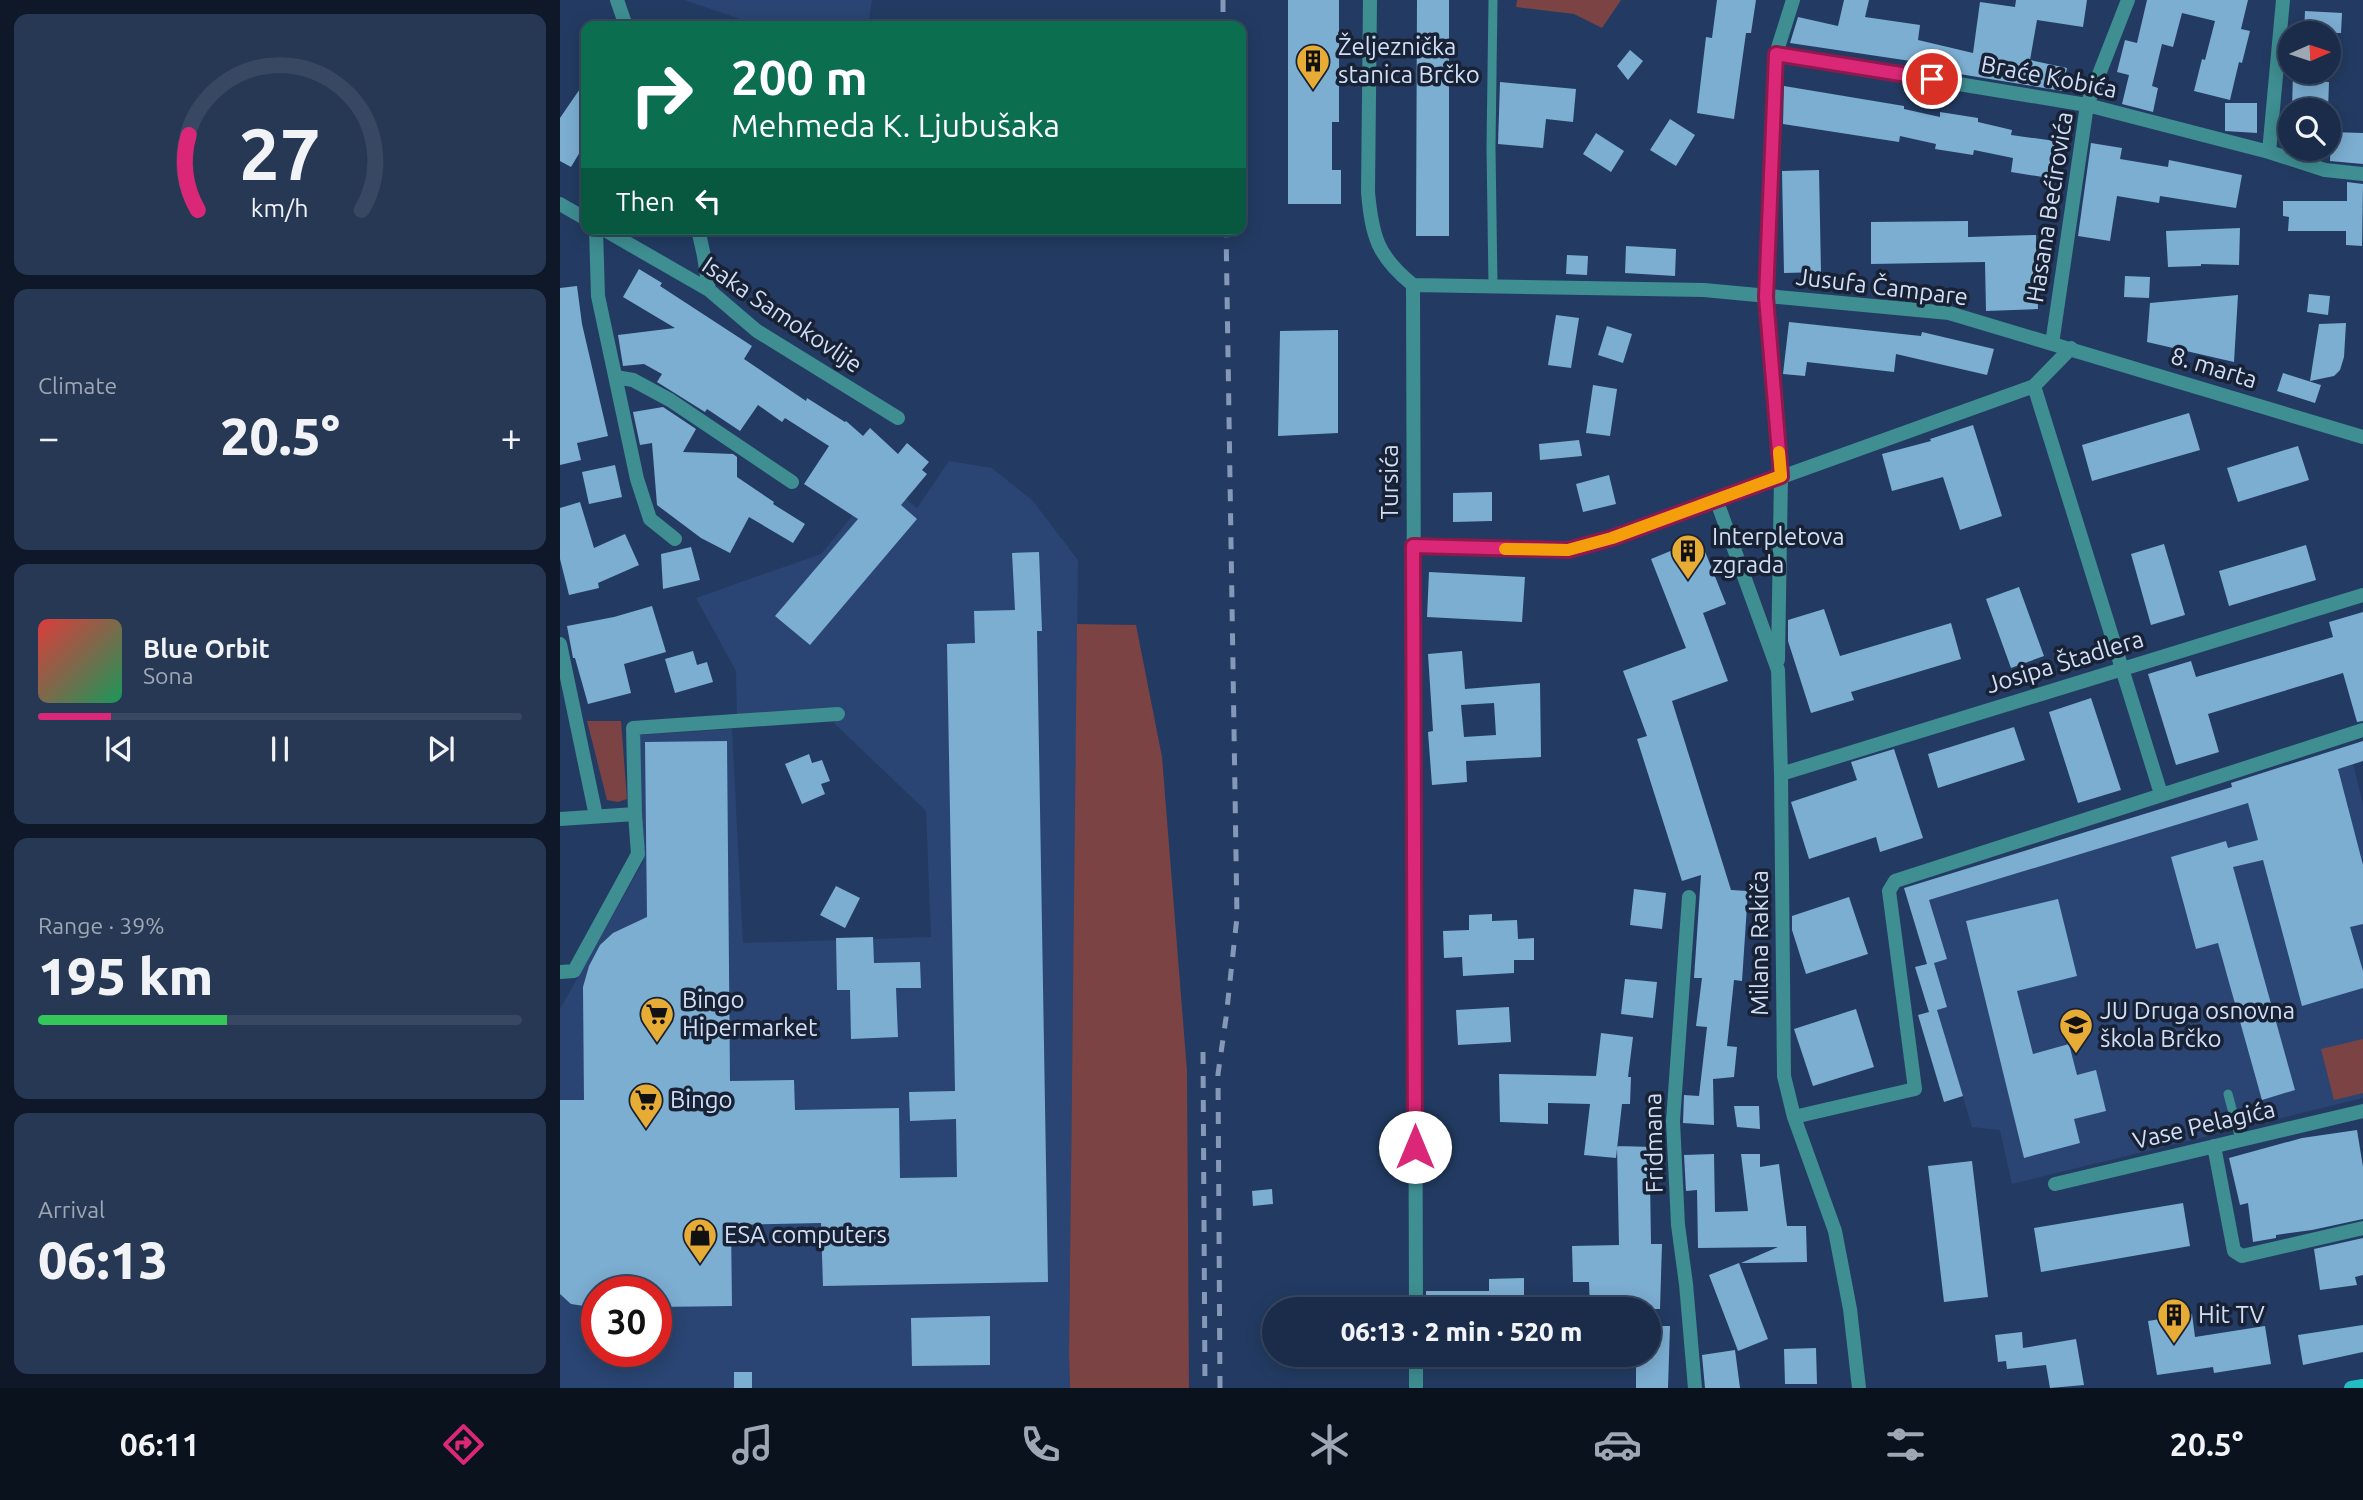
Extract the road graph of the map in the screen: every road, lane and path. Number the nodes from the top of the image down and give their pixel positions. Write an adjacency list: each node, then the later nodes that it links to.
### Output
1 (617, 0): 7 (street)
2 (1370, 0): 17 (street)
3 (1493, 0): 18 (lane)
4 (1793, 0): 8 (street)
5 (2128, 0): 9 (street, Hasana Bećirovića)
6 (2283, 0): 10 (street)
7 (624, 21)
8 (1776, 54): 9 (street, Braće Kobića); 20 (street)
9 (2088, 105): 10 (street, Braće Kobića); 21 (street, Hasana Bećirovića)
10 (2269, 152): 11 (street, Braće Kobića)
11 (2363, 174)
12 (560, 204): 13 (street)
13 (581, 216)
14 (596, 235): 23 (street)
15 (613, 235): 19 (street, Isaka Samokovlije)
16 (699, 235): 19 (street)
17 (1413, 285): 18 (street, Jusufa Čampare); 31 (street, Tursića)
18 (1493, 286): 20 (street, Jusufa Čampare)
19 (709, 290): 25 (street, Isaka Samokovlije)
20 (1766, 297): 21 (street, Jusufa Čampare); 27 (street)
21 (2052, 344): 22 (street, 8. marta)
22 (2071, 348): 24 (street); 26 (street, 8. marta)
23 (616, 377): 28 (street); 30 (street)
24 (2034, 386): 27 (street); 34 (street)
25 (898, 418)
26 (2363, 437)
27 (1781, 476): 29 (street); 35 (street)
28 (792, 482)
29 (1716, 499): 31 (street); 35 (street, Milana Rakiča)
30 (675, 539)
31 (1413, 546): 52 (street, Tursića)
32 (2363, 596): 34 (street, Josipa Štadlera)
33 (560, 644): 41 (street)
34 (2123, 668): 38 (street, Josipa Štadlera); 39 (street)
35 (1778, 670): 38 (street, Milana Rakiča)
36 (838, 714): 40 (street)
37 (2363, 730): 39 (street)
38 (1782, 774): 47 (street, Milana Rakiča)
39 (2161, 794): 47 (street)
40 (635, 814): 41 (street); 44 (street)
41 (596, 816): 42 (street)
42 (560, 819)
43 (1689, 897): 56 (street, Fridmana)
44 (560, 972)
45 (2228, 1094): 48 (lane)
46 (2363, 1111): 48 (street, Vase Pelagića)
47 (1794, 1117): 57 (street, Milana Rakiča)
48 (2240, 1139): 49 (street, Vase Pelagića)
49 (2214, 1146): 50 (street, Vase Pelagića); 51 (street)
50 (2055, 1184)
51 (2363, 1228)
52 (1416, 1297)
53 (1416, 1367): 55 (street)
54 (2363, 1386): 58 (main road)
55 (1416, 1387)
56 (1695, 1388)
57 (1859, 1388)
58 (2351, 1388)

